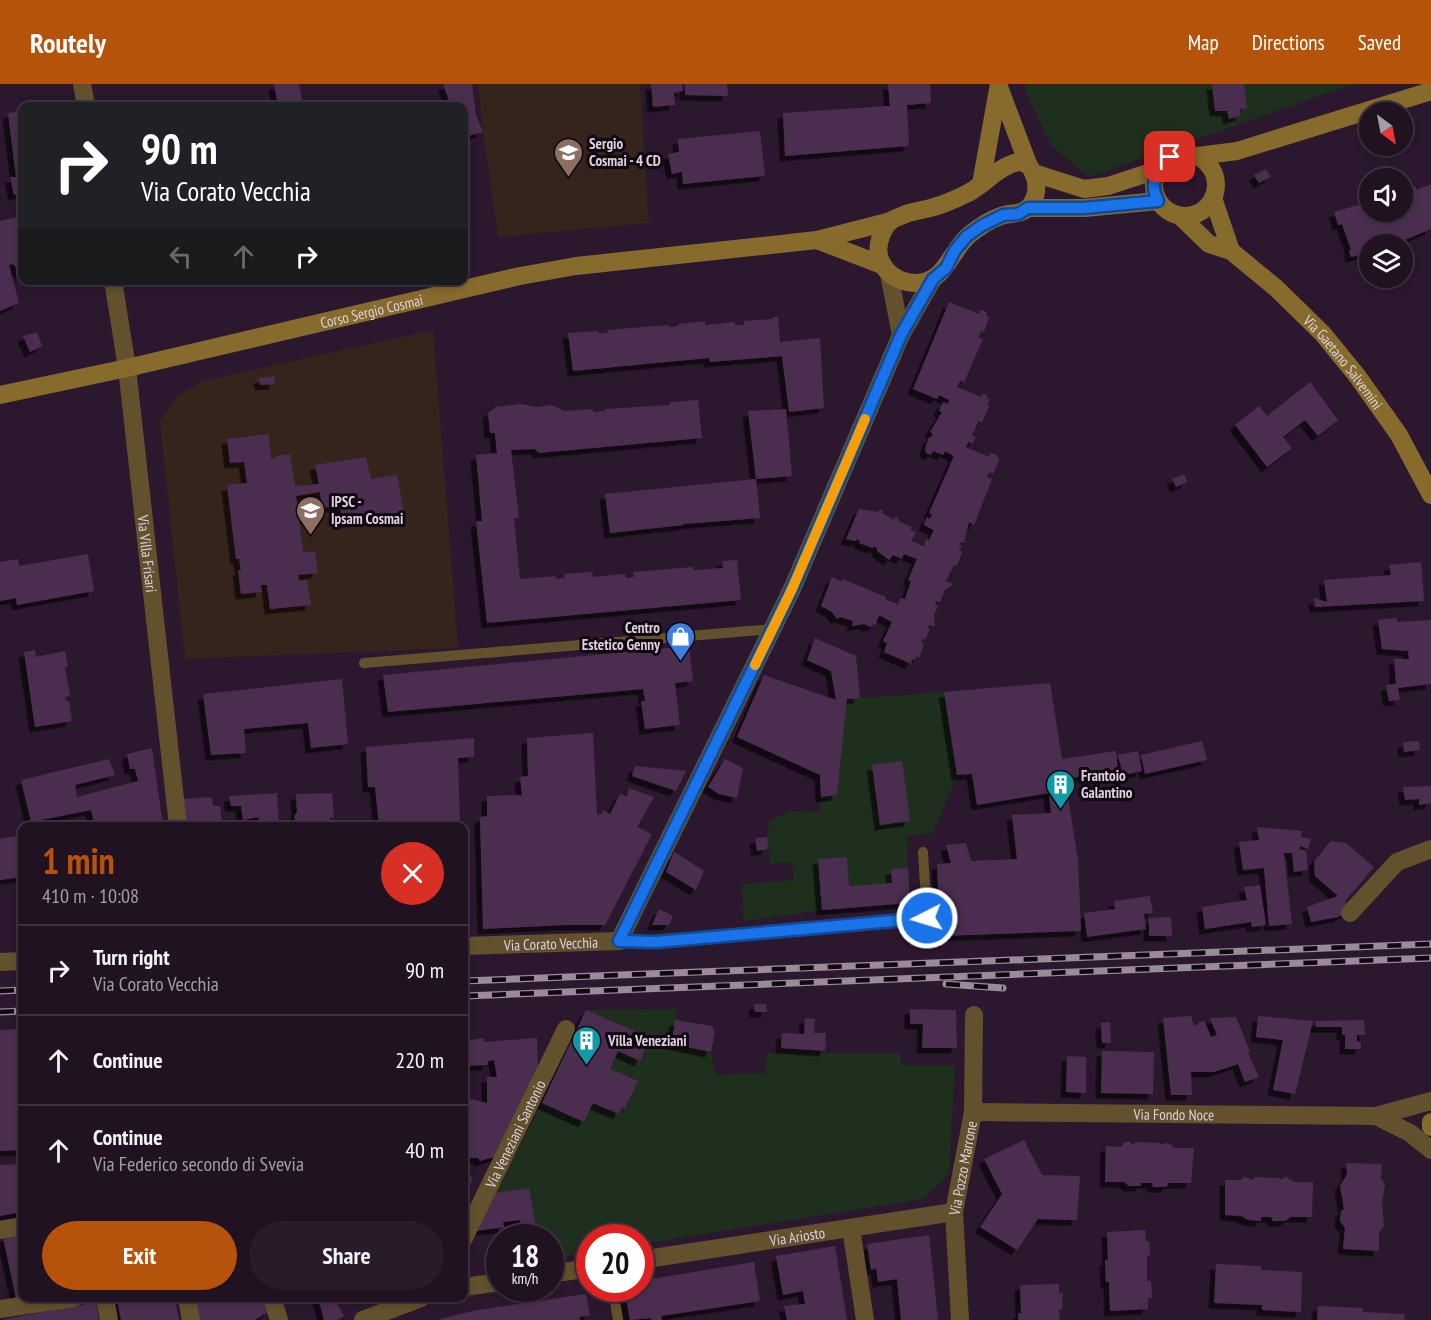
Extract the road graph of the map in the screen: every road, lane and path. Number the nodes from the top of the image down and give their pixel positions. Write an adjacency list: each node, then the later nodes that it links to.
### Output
1 (82, 84): 4 (street)
2 (999, 85): 7 (main road); 10 (main road)
3 (1431, 91): 5 (main road)
4 (85, 102)
5 (1237, 151): 6 (main road); 9 (main road)
6 (1198, 156): 8 (main road); 9 (main road)
7 (1031, 168): 8 (main road); 10 (main road, Corso Sergio Cosmai); 13 (main road)
8 (1157, 170): 12 (main road)
9 (1216, 178): 11 (main road)
10 (981, 184): 15 (main road, Corso Sergio Cosmai)
11 (1213, 198): 14 (main road); 17 (main road)
12 (1158, 201): 13 (main road); 14 (main road)
13 (1028, 208): 19 (main road)
14 (1180, 216): 17 (main road, Via Gaetano Salvemini)
15 (891, 221): 16 (main road, Corso Sergio Cosmai); 18 (main road)
16 (818, 240): 18 (main road, Corso Sergio Cosmai); 22 (main road, Corso Sergio Cosmai)
17 (1231, 251): 24 (main road, Via Gaetano Salvemini)
18 (886, 270): 19 (main road, Corso Sergio Cosmai); 21 (street)
19 (933, 279): 21 (street, Via Corato Vecchia)
20 (114, 285): 22 (street, Via Villa Frisari)
21 (901, 335): 25 (street, Via Corato Vecchia)
22 (127, 368): 23 (main road, Corso Sergio Cosmai); 27 (street, Via Villa Frisari)
23 (0, 395)
24 (1431, 495)
25 (773, 629): 26 (lane); 31 (street, Via Corato Vecchia)
26 (364, 663)
27 (178, 822)
28 (1431, 849): 30 (street)
29 (923, 852): 31 (lane)
30 (1350, 913)
31 (619, 941): 32 (street, Via Corato Vecchia)
32 (468, 946)
33 (18, 961): 34 (street)
34 (0, 962)
35 (974, 1015): 38 (street, Via Pozzo Marrone)
36 (566, 1029): 47 (street, Via Veneziani Santonio)
37 (1431, 1101): 39 (street, Via Fondo Noce)
38 (973, 1112): 39 (street, Via Fondo Noce); 43 (street, Via Pozzo Marrone)
39 (1376, 1116): 42 (street, Via Fondo Noce)
40 (1431, 1122): 41 (main road)
41 (1431, 1127)
42 (1431, 1150)
43 (954, 1212): 45 (street, Via Ariosto); 62 (street, Via Pozzo Marrone)
44 (18, 1227): 46 (street)
45 (851, 1227): 48 (street, Via Ariosto); 61 (street)
46 (0, 1230)
47 (468, 1230)
48 (654, 1258)
49 (486, 1284): 50 (street)
50 (468, 1286)
51 (47, 1302): 56 (street)
52 (106, 1302): 57 (street)
53 (188, 1302): 58 (street)
54 (410, 1302): 59 (street)
55 (615, 1302): 60 (lane)
56 (0, 1309)
57 (109, 1320)
58 (191, 1320)
59 (363, 1320)
60 (618, 1320)
61 (865, 1320)
62 (960, 1320)

